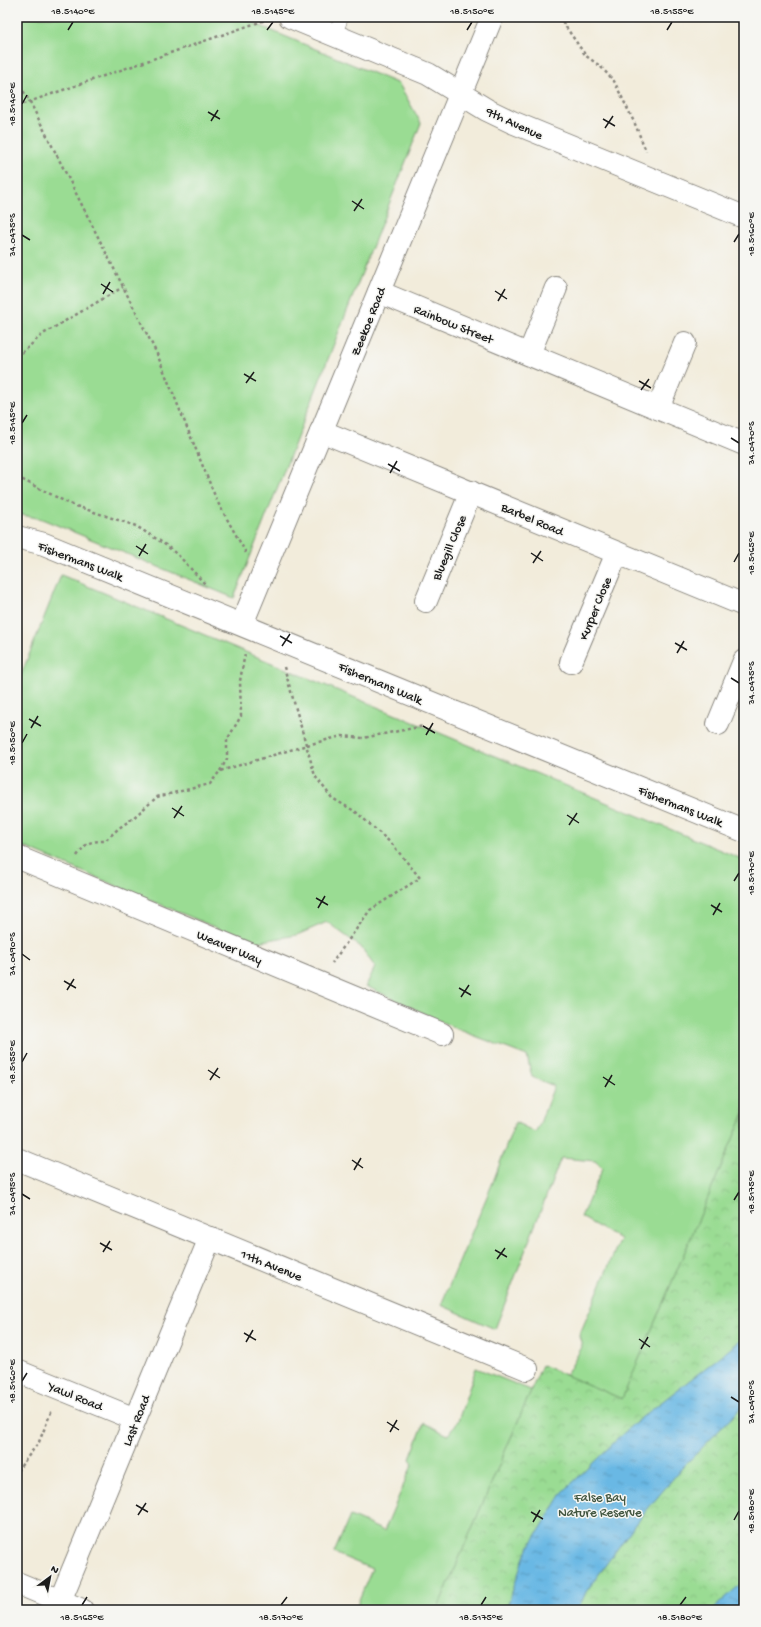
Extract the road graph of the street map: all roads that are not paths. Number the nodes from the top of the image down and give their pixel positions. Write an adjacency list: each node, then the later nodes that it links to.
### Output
1 (290, 17): 3 (street, 9th Avenue)
2 (492, 17): 4 (street, Zeekoe Road)
3 (339, 26): 4 (street, 9th Avenue)
4 (461, 93): 5 (street, 9th Avenue); 7 (street, Zeekoe Road)
5 (744, 217)
6 (556, 288): 9 (street)
7 (379, 292): 9 (street, Rainbow Street); 11 (street, Zeekoe Road)
8 (685, 343): 10 (street)
9 (529, 354): 10 (street, Rainbow Street)
10 (658, 408): 12 (street, Rainbow Street)
11 (321, 431): 13 (street, Barbel Road); 18 (street, Zeekoe Road)
12 (744, 444)
13 (471, 492): 15 (street, Barbel Road); 16 (street, Bluegill Close)
14 (17, 537): 18 (street, Fishermans Walk)
15 (617, 553): 17 (street, Barbel Road); 20 (street, Kurper Close)
16 (426, 601)
17 (744, 606)
18 (242, 624): 22 (street, Fishermans Walk)
19 (744, 661): 21 (street)
20 (572, 662)
21 (718, 724)
22 (744, 831)
23 (17, 857): 24 (street, Weaver Way)
24 (442, 1034)
25 (17, 1159): 26 (street, 11th Avenue)
26 (210, 1238): 27 (street, 11th Avenue); 29 (street, Last Road)
27 (527, 1369)
28 (17, 1371): 29 (street, Yawl Road)
29 (135, 1420): 31 (street, Last Road)
30 (17, 1583): 31 (street)
31 (60, 1601): 32 (street)
32 (82, 1610)

